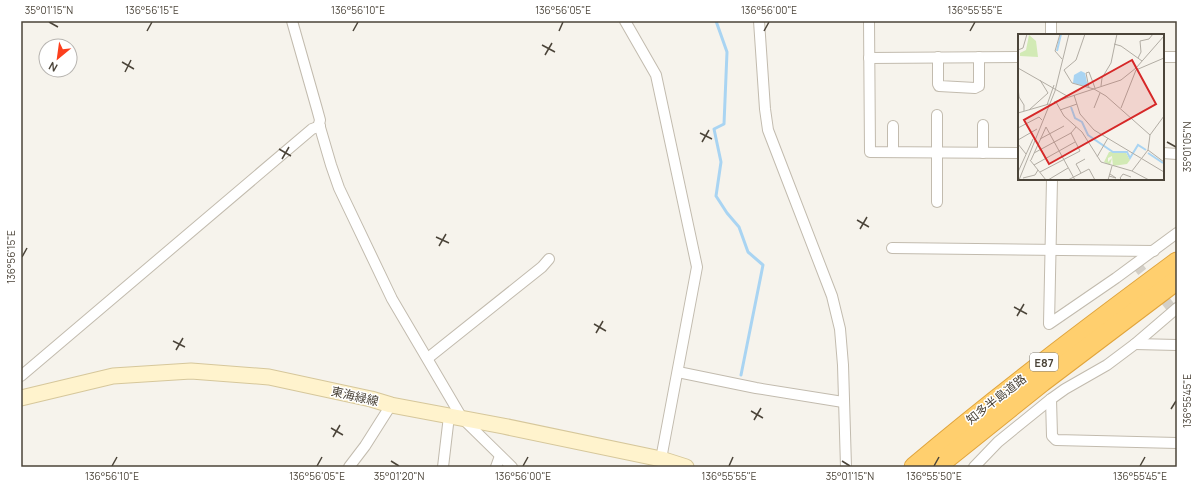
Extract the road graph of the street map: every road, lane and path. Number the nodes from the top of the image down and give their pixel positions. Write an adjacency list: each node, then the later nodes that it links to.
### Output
1 (292, 21): 15 (street)
2 (625, 21): 36 (street)
3 (760, 21): 40 (street)
4 (869, 21): 12 (street)
5 (1051, 21): 6 (street)
6 (1050, 34)
7 (938, 57): 8 (street); 8 (street); 12 (street)
8 (979, 57): 9 (street)
9 (1018, 57)
10 (1164, 57): 11 (street)
11 (1177, 57)
12 (868, 58): 17 (street)
13 (937, 115): 18 (street)
14 (983, 125): 19 (street)
15 (320, 126): 35 (street); 37 (street)
16 (893, 126): 17 (street)
17 (893, 152): 18 (street)
18 (937, 153): 19 (street); 24 (street)
19 (983, 153): 20 (street)
20 (1018, 153)
21 (1164, 154): 22 (street)
22 (1177, 154)
23 (1052, 180): 27 (street)
24 (936, 202)
25 (1177, 233): 28 (street)
26 (892, 248): 27 (street)
27 (1051, 249): 28 (street); 28 (street)
28 (1154, 251)
29 (549, 259): 35 (street)
30 (1177, 262): 52 (highway, 知多半島道路 / E87)
31 (1177, 280): 53 (highway, 知多半島道路 / E87)
32 (1177, 308): 33 (street)
33 (1135, 344): 34 (street); 39 (street)
34 (1177, 345)
35 (428, 358): 42 (street)
36 (678, 372): 40 (street); 45 (street)
37 (21, 376)
38 (21, 398): 41 (main road, 東海緑線)
39 (1051, 399): 43 (street); 54 (street)
40 (843, 402): 51 (street)
41 (391, 405): 42 (main road, 東海緑線); 46 (street)
42 (456, 417): 44 (street); 45 (main road, 東海緑線); 47 (street)
43 (1177, 443)
44 (500, 456): 48 (street); 49 (street)
45 (662, 459): 50 (main road, 東海緑線)
46 (349, 467)
47 (443, 467)
48 (496, 467)
49 (512, 467)
50 (686, 467)
51 (846, 467)
52 (914, 467)
53 (936, 467)
54 (974, 467)

